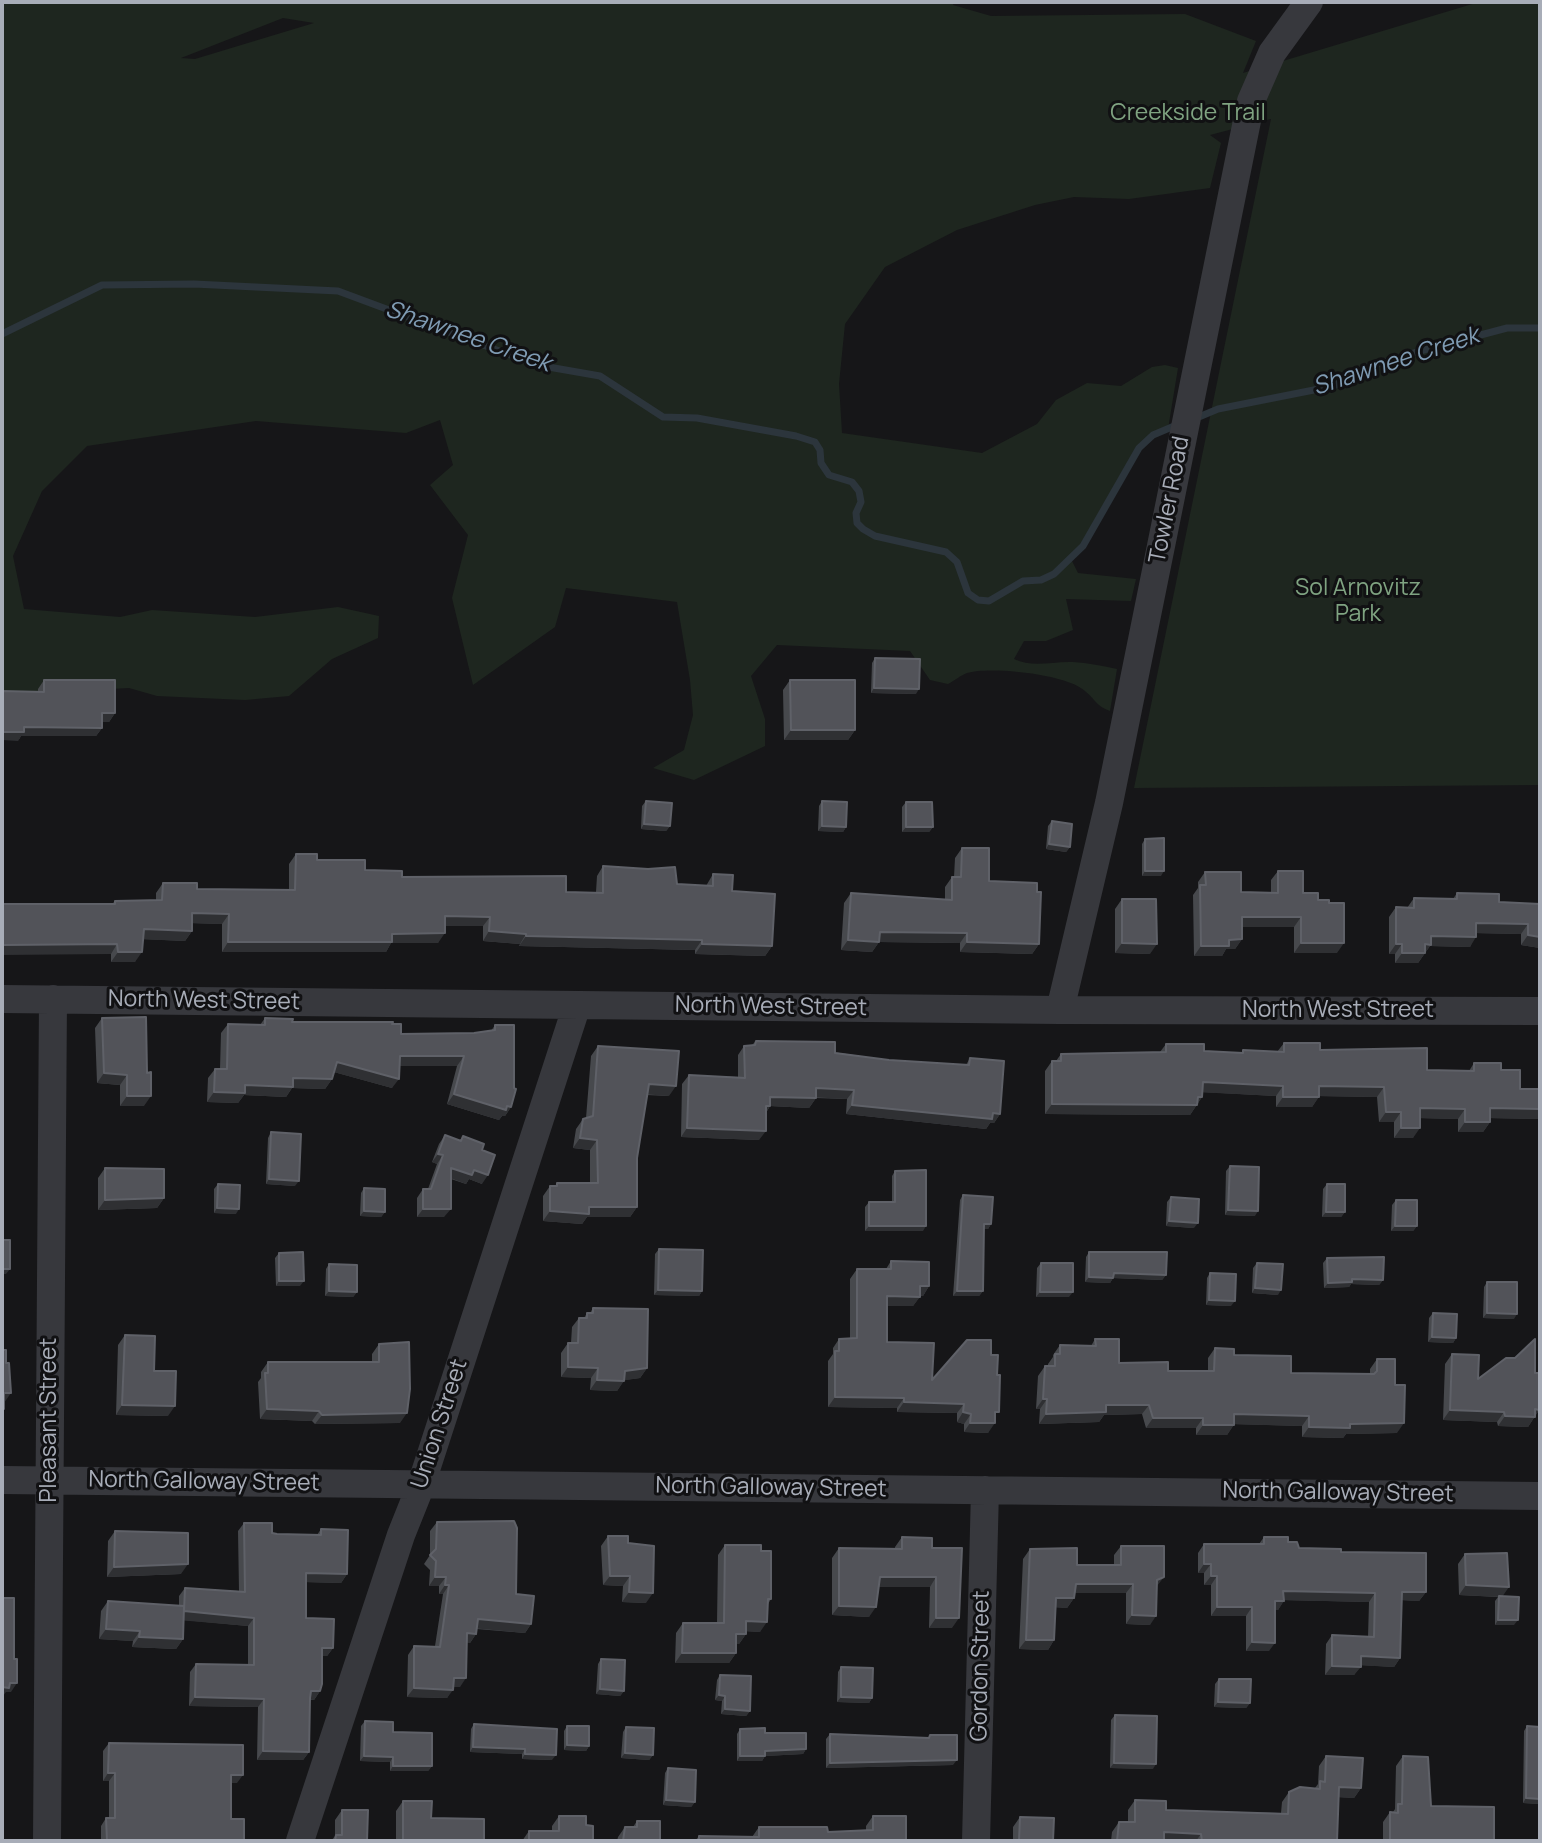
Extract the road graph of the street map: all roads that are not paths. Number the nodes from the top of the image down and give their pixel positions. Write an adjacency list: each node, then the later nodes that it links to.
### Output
1 (1309, 2): 5 (street, Towler Road)
2 (2, 999): 3 (street, North West Street)
3 (53, 999): 4 (street, North West Street); 8 (street, Pleasant Street)
4 (577, 1005): 5 (street, North West Street); 9 (street, Union Street)
5 (1060, 1010): 6 (street, North West Street)
6 (1540, 1011)
7 (2, 1480): 8 (street, North Galloway Street)
8 (50, 1480): 9 (street, North Galloway Street); 12 (street, Pleasant Street)
9 (421, 1485): 10 (street, North Galloway Street); 13 (street, Union Street)
10 (985, 1490): 11 (street, North Galloway Street); 14 (street, Gordon Street)
11 (1540, 1496)
12 (47, 1841)
13 (300, 1841)
14 (976, 1841)

